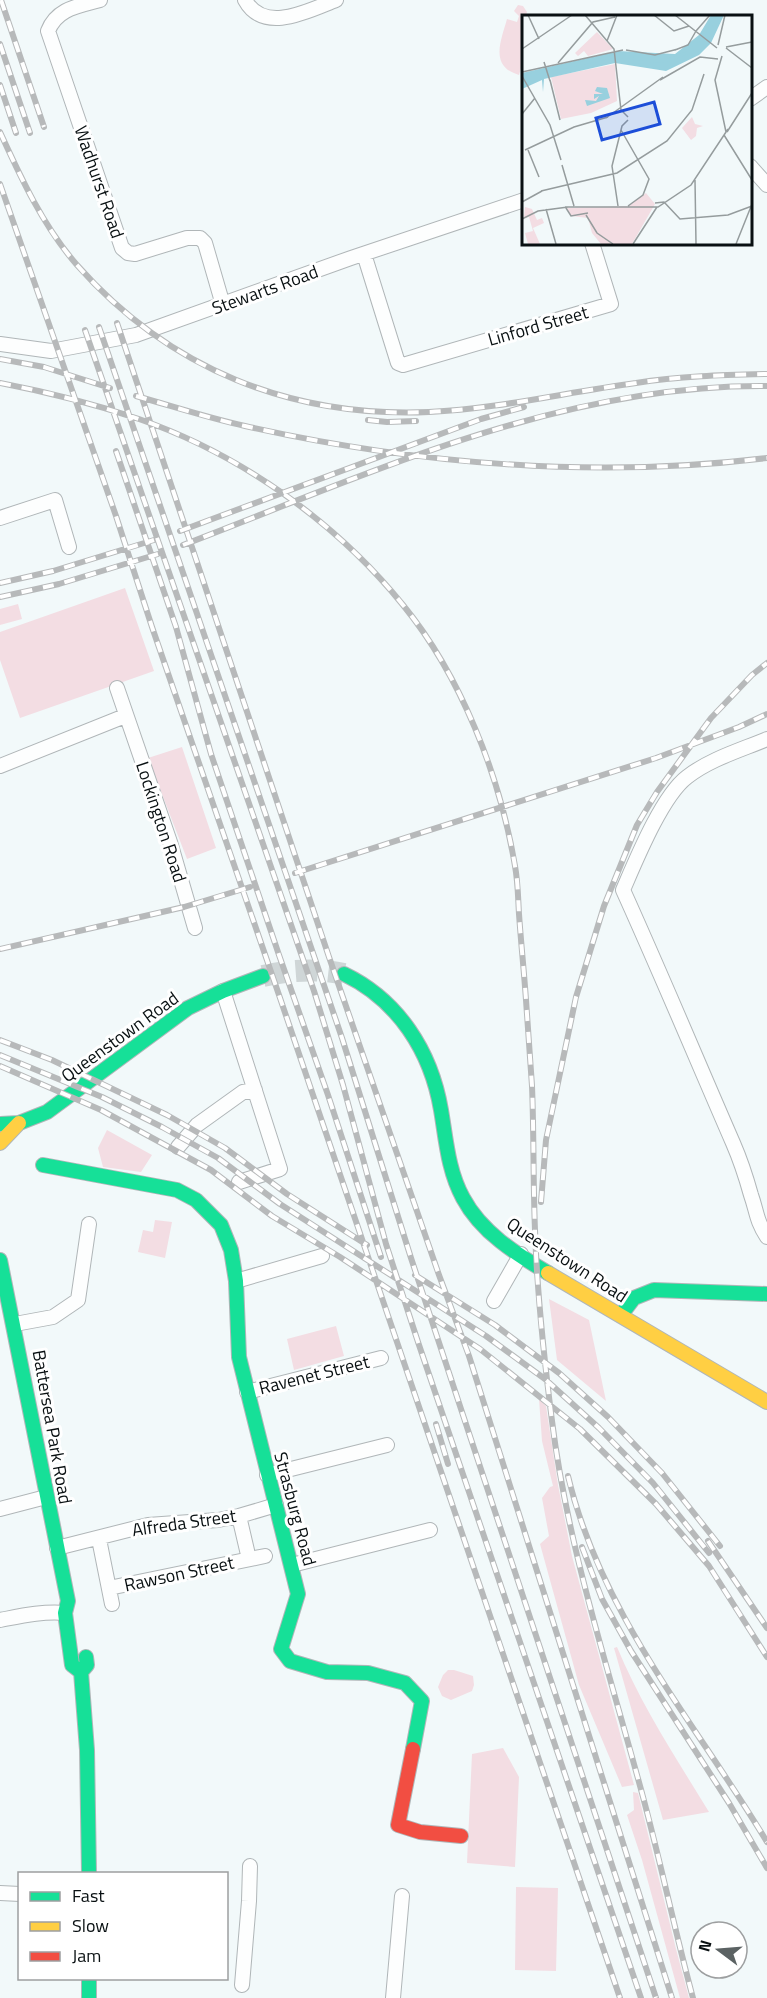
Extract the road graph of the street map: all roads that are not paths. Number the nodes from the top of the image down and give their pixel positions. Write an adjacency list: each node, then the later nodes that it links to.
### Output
1 (100, 0): 11 (street, Wadhurst Road)
2 (245, 0): 3 (street)
3 (336, 0)
4 (767, 87): 5 (street)
5 (752, 98)
6 (752, 168): 7 (street)
7 (767, 185)
8 (522, 201): 10 (street, Stewarts Road)
9 (592, 244): 10 (street, Linford Street)
10 (364, 254): 11 (street, Stewarts Road)
11 (223, 305): 12 (street, Stewarts Road)
12 (0, 344)
13 (0, 518): 14 (street)
14 (69, 547)
15 (117, 688): 16 (street, Lockington Road)
16 (125, 716): 18 (street); 19 (street, Lockington Road)
17 (767, 739): 31 (street)
18 (0, 766)
19 (195, 928)
20 (344, 974): 32 (main road, Queenstown Road)
21 (263, 976): 22 (main road, Queenstown Road)
22 (223, 991): 23 (street); 24 (main road, Queenstown Road)
23 (255, 1090): 27 (street); 29 (street)
24 (19, 1123): 25 (main road, Queenstown Road); 26 (main road)
25 (0, 1124)
26 (0, 1143)
27 (178, 1148)
28 (43, 1165): 35 (main road, Strasburg Road)
29 (239, 1182)
30 (89, 1224): 39 (street)
31 (767, 1237)
32 (521, 1254): 37 (street); 38 (main road, Queenstown Road)
33 (322, 1256): 35 (street)
34 (0, 1260): 39 (main road, Battersea Park Road)
35 (236, 1281): 41 (main road, Strasburg Road)
36 (767, 1294): 38 (main road)
37 (494, 1301)
38 (621, 1315): 42 (main road, Queenstown Road)
39 (15, 1324): 45 (main road, Battersea Park Road)
40 (381, 1358): 41 (street, Ravenet Street)
41 (247, 1392): 44 (main road, Strasburg Road)
42 (767, 1402)
43 (387, 1445): 44 (street)
44 (267, 1475): 46 (main road, Strasburg Road)
45 (46, 1497): 47 (street); 51 (main road, Battersea Park Road)
46 (276, 1505): 48 (street, Alfreda Street); 54 (main road, Strasburg Road)
47 (0, 1509)
48 (239, 1516): 50 (street, Alfreda Street); 53 (street, Rawson Street)
49 (430, 1530): 54 (street)
50 (99, 1539): 51 (street, Alfreda Street); 55 (street, Rawson Street)
51 (57, 1548): 57 (main road, Battersea Park Road)
52 (266, 1556): 53 (street, Rawson Street)
53 (249, 1559): 55 (street, Rawson Street)
54 (292, 1565): 62 (main road, Strasburg Road)
55 (109, 1588): 56 (street, Rawson Street)
56 (112, 1604)
57 (66, 1607): 58 (street); 59 (main road, Battersea Park Road); 61 (main road, Battersea Park Road)
58 (0, 1620)
59 (80, 1622)
60 (84, 1642): 61 (main road, Battersea Park Road)
61 (81, 1672): 64 (main road, Battersea Park Road)
62 (461, 1836)
63 (250, 1866): 69 (street)
64 (89, 1872)
65 (0, 1893): 66 (street)
66 (18, 1894)
67 (402, 1896): 71 (street)
68 (89, 1980): 70 (main road)
69 (241, 1992)
70 (89, 1998)
71 (393, 1998)

